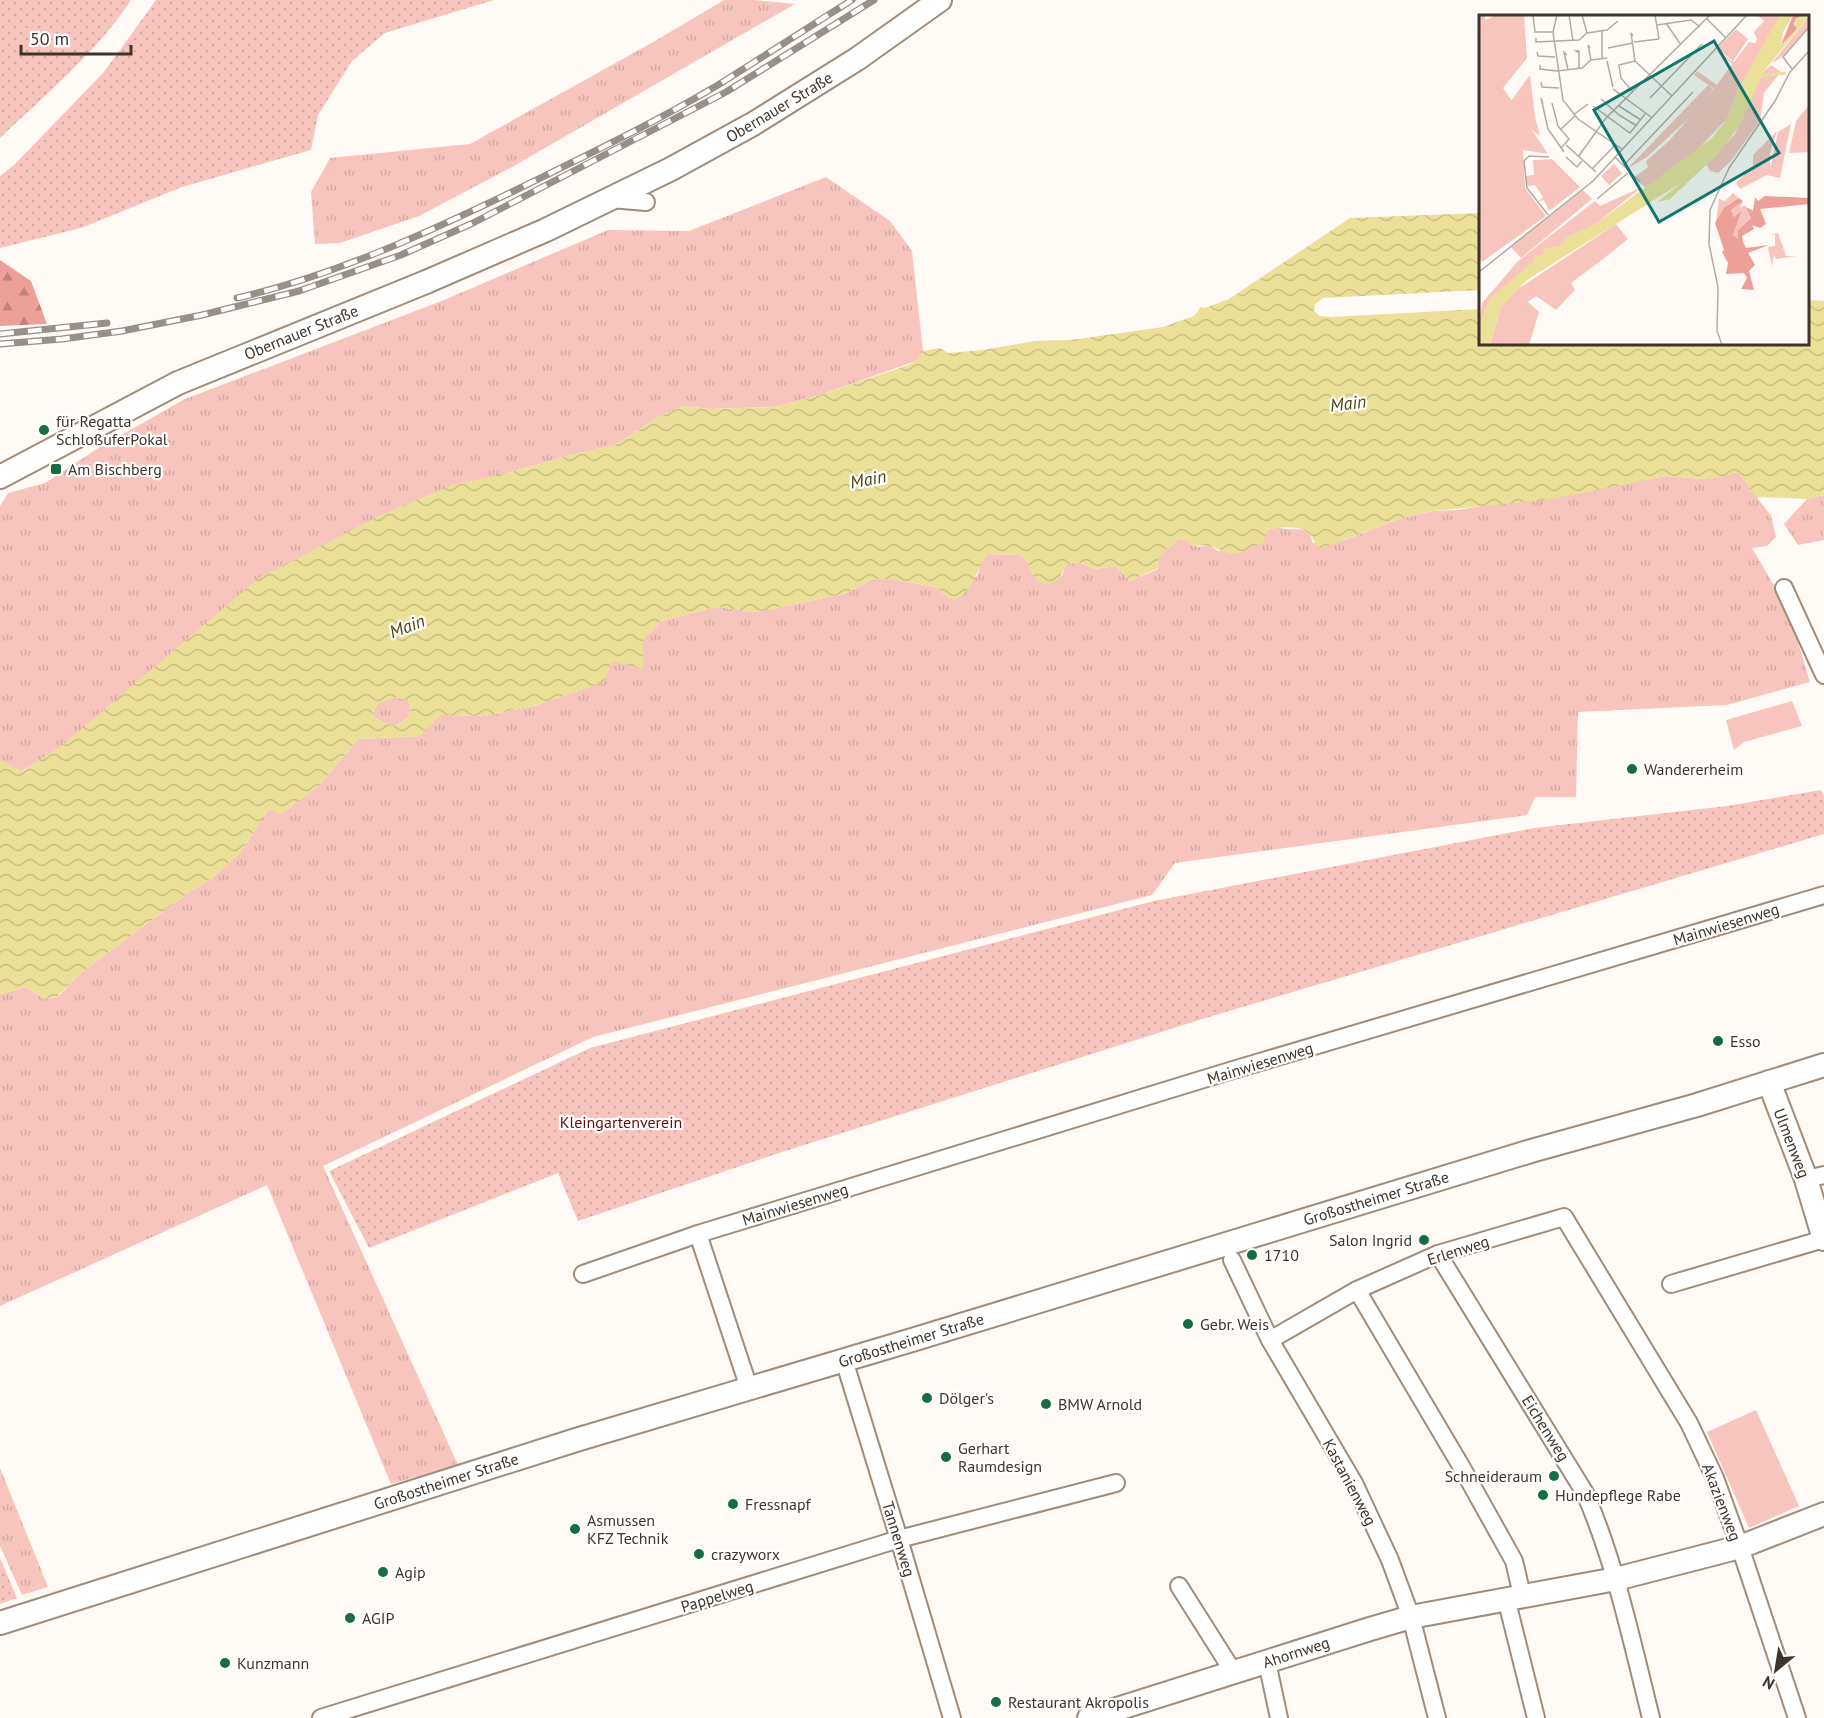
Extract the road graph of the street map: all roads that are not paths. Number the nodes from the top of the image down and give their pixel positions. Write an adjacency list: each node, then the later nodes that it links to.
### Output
1 (940, 0): 2 (main road, Obernauer Straße)
2 (608, 199): 3 (street); 4 (main road, Obernauer Straße)
3 (646, 202)
4 (0, 477)
5 (1785, 588): 6 (street)
6 (1824, 675)
7 (1824, 895): 11 (street, Mainwiesenweg)
8 (1824, 1065): 9 (main road, Großostheimer Straße)
9 (1769, 1082): 10 (main road, Ulmenweg); 20 (main road, Großostheimer Straße)
10 (1815, 1177): 12 (main road, Ulmenweg)
11 (698, 1234): 15 (street, Mainwiesenweg); 21 (street)
12 (1824, 1239): 16 (street, Ulmenweg)
13 (1438, 1254): 17 (street, Erlenweg); 18 (street, Erlenweg); 26 (street, Eichenweg)
14 (1232, 1260): 19 (street, Kastanienweg)
15 (584, 1274)
16 (1671, 1284)
17 (1357, 1290): 19 (street, Erlenweg); 28 (street)
18 (1615, 1301): 25 (street, Akazienweg)
19 (1270, 1340): 29 (street, Kastanienweg)
20 (844, 1360): 21 (main road, Großostheimer Straße); 24 (street, Tannenweg)
21 (749, 1388): 30 (main road, Großostheimer Straße)
22 (1116, 1484): 24 (street, Pappelweg)
23 (1824, 1514): 25 (main road, Ahornweg)
24 (899, 1539): 33 (street, Pappelweg); 36 (street, Tannenweg)
25 (1740, 1546): 26 (main road, Ahornweg); 41 (street, Akazienweg)
26 (1616, 1579): 28 (main road, Ahornweg); 40 (street, Eichenweg)
27 (1179, 1586): 32 (street)
28 (1514, 1597): 29 (main road, Ahornweg); 39 (street)
29 (1411, 1617): 31 (main road, Ahornweg); 38 (street, Kastanienweg)
30 (0, 1623)
31 (1267, 1662): 32 (main road, Ahornweg); 37 (street)
32 (1234, 1673): 34 (main road, Ahornweg)
33 (362, 1712): 35 (street, Pappelweg)
34 (1098, 1717)
35 (321, 1718)
36 (952, 1718)
37 (1279, 1718)
38 (1437, 1718)
39 (1536, 1718)
40 (1651, 1718)
41 (1797, 1718)

